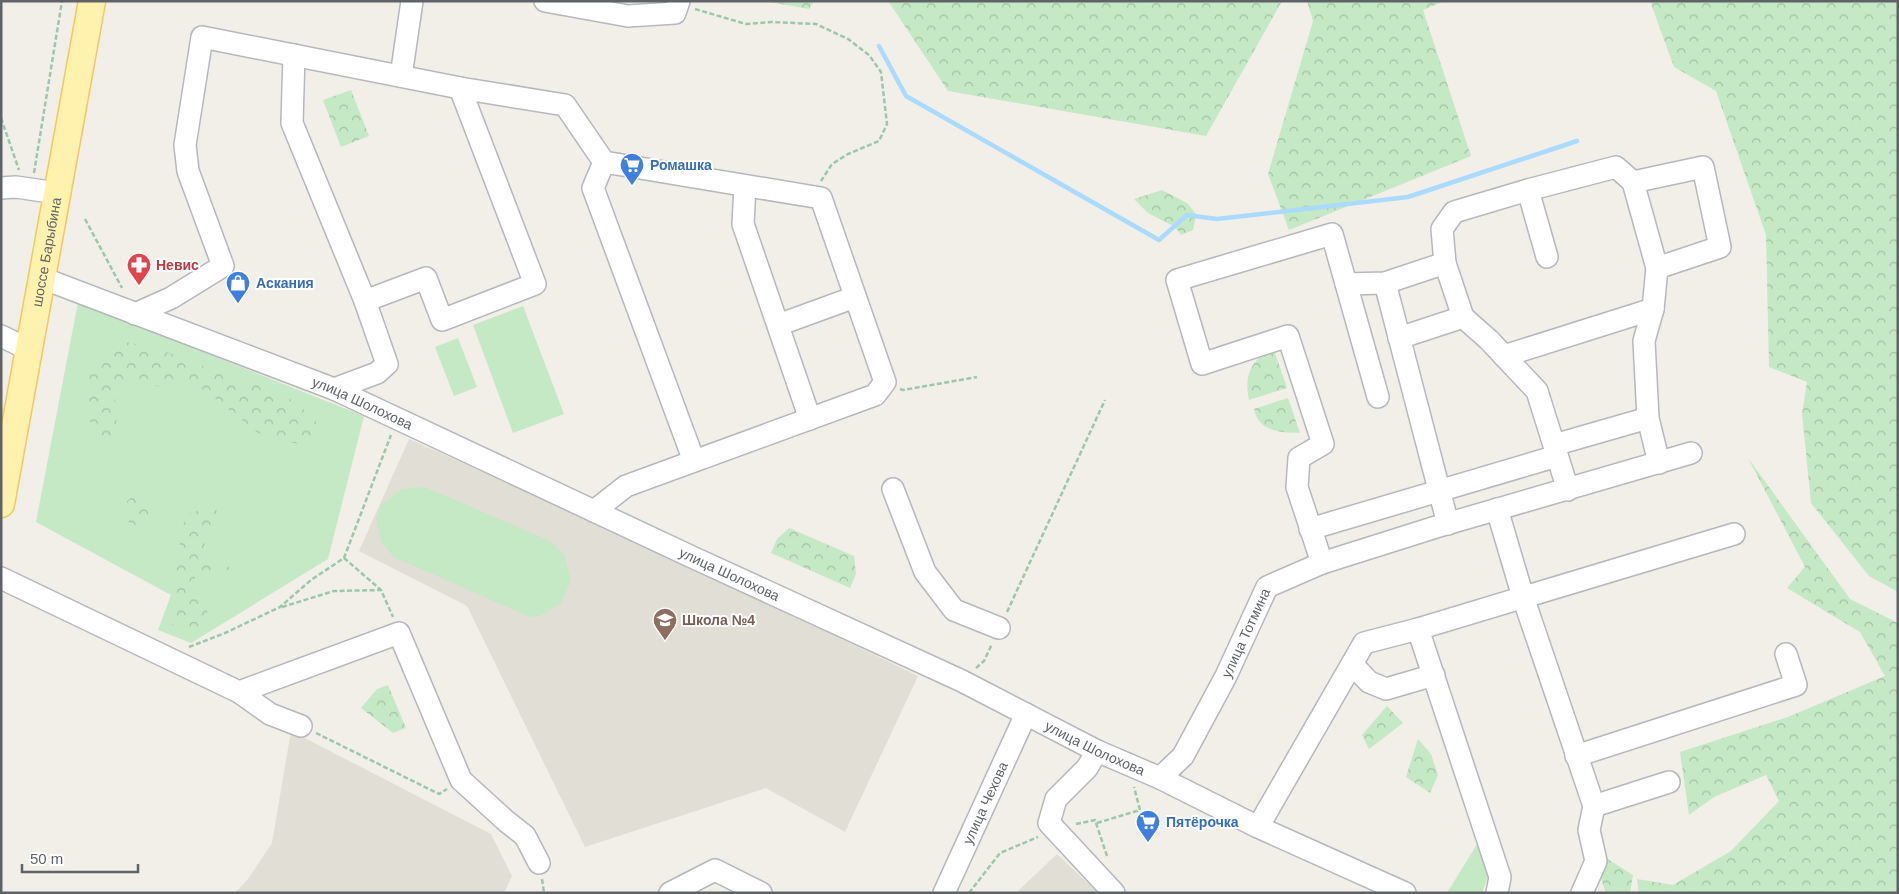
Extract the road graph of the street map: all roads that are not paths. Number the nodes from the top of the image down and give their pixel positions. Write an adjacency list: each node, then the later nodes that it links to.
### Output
1 (92, 1): 13 (main road, шоссе Барыбина)
2 (412, 1): 6 (street)
3 (545, 1): 4 (street)
4 (678, 3)
5 (294, 55): 6 (street); 21 (street); 23 (street)
6 (401, 76): 7 (street)
7 (460, 88): 8 (street); 21 (street)
8 (604, 162): 10 (street); 36 (street)
9 (1634, 182): 12 (street); 16 (street); 16 (street)
10 (745, 186): 20 (street); 25 (street)
11 (1, 188): 13 (street)
12 (1528, 190): 14 (street); 15 (street)
13 (57, 193): 17 (main road, шоссе Барыбина)
14 (1547, 258)
15 (1445, 264): 18 (street); 24 (street)
16 (1657, 268): 22 (street)
17 (42, 278): 23 (street, улица Шолохова); 28 (main road, шоссе Барыбина)
18 (1385, 283): 19 (street); 27 (street)
19 (1346, 284): 31 (street); 45 (street)
20 (855, 297): 25 (street); 33 (street)
21 (365, 301): 30 (street)
22 (1652, 310): 29 (street); 32 (street)
23 (135, 314): 30 (street, улица Шолохова)
24 (1463, 317): 27 (street); 29 (street)
25 (778, 325): 33 (street)
26 (1, 336): 28 (street)
27 (1399, 338): 39 (street)
28 (30, 350): 41 (main road, шоссе Барыбина)
29 (1504, 356): 34 (street)
30 (334, 389): 43 (street, улица Шолохова)
31 (1378, 398)
32 (1648, 418): 34 (street); 37 (street)
33 (810, 419): 36 (street)
34 (1555, 451): 39 (street); 40 (street)
35 (1691, 453): 37 (street, улица Тотмина)
36 (694, 461): 43 (street)
37 (1659, 463): 40 (street, улица Тотмина)
38 (893, 490): 50 (street)
39 (1440, 490): 44 (street); 45 (street)
40 (1568, 490): 42 (street, улица Тотмина)
41 (1, 504)
42 (1497, 509): 44 (street, улица Тотмина); 49 (street)
43 (594, 510): 56 (street, улица Шолохова)
44 (1442, 526): 47 (street, улица Тотмина)
45 (1310, 529): 47 (street)
46 (1734, 534): 49 (street)
47 (1322, 563): 60 (street, улица Тотмина)
48 (1, 578): 55 (street)
49 (1523, 597): 51 (street); 59 (street)
50 (999, 628)
51 (1418, 629): 53 (street); 54 (street)
52 (1786, 654): 59 (street)
53 (1353, 665): 54 (street); 63 (street)
54 (1434, 675): 70 (street)
55 (239, 692): 57 (street); 64 (street)
56 (1026, 714): 58 (street, улица Шолохова); 67 (street, улица Чехова)
57 (301, 726)
58 (1097, 751): 60 (street, улица Шолохова); 68 (street)
59 (1576, 756): 62 (street)
60 (1160, 778): 63 (street, улица Шолохова)
61 (1669, 782): 62 (street)
62 (1594, 806): 71 (street)
63 (1258, 827): 69 (street, улица Шолохова)
64 (539, 863)
65 (670, 893): 66 (street)
66 (761, 893)
67 (944, 893)
68 (1114, 893)
69 (1405, 893)
70 (1497, 893)
71 (1582, 893)

